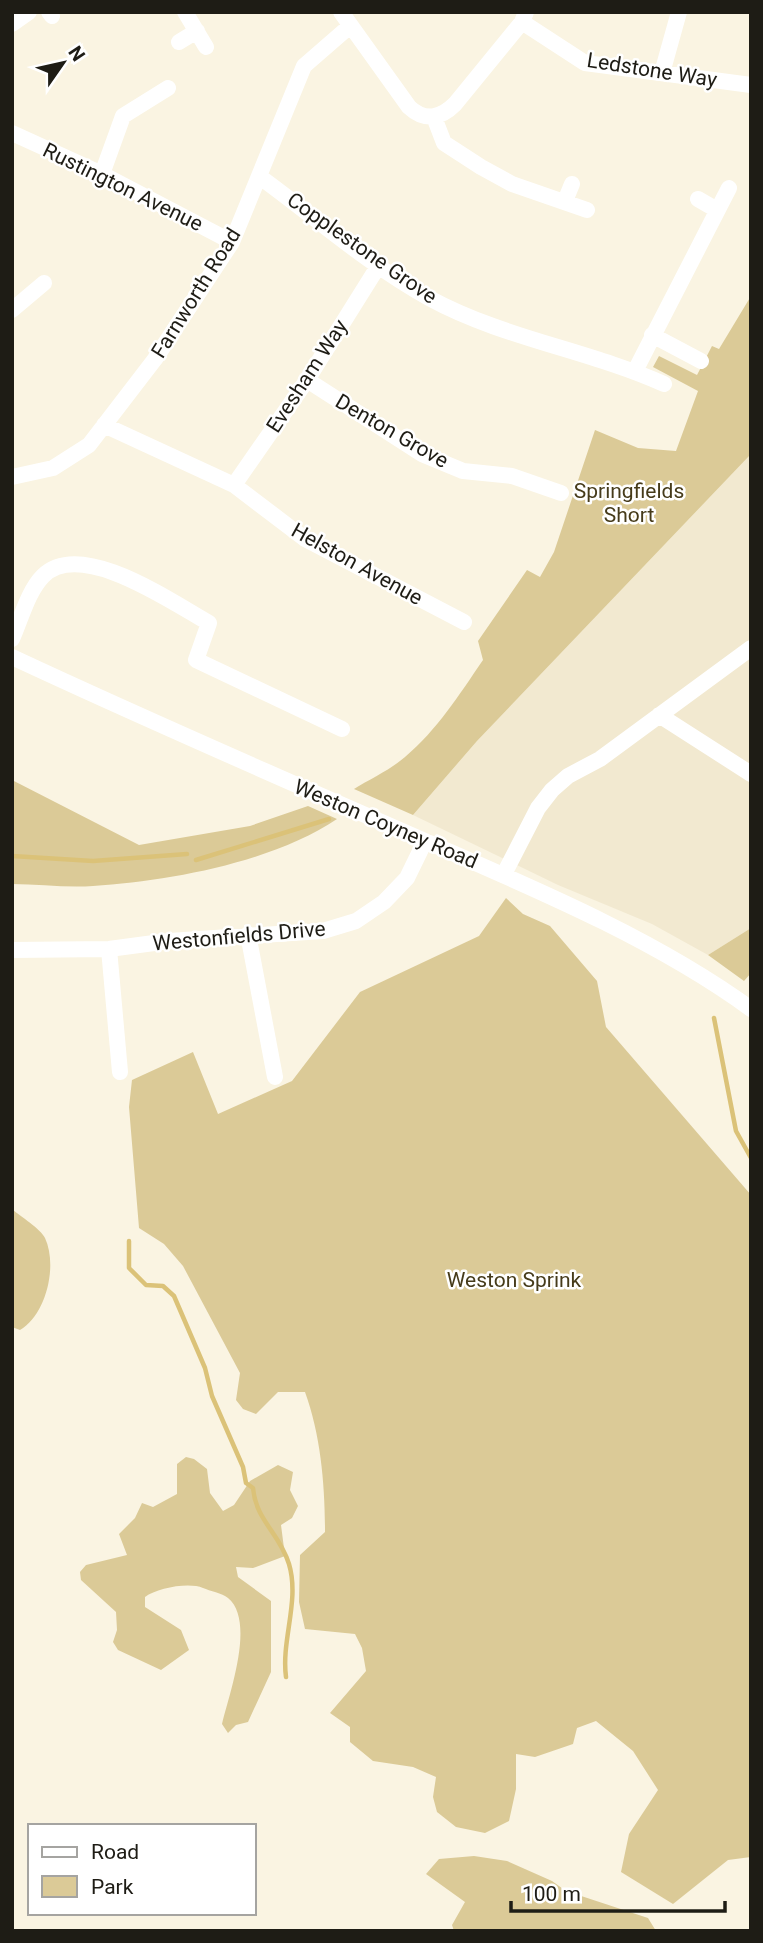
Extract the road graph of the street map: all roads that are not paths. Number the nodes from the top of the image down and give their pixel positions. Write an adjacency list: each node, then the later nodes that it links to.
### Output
1 (29, 12): 6 (street)
2 (186, 12): 7 (street)
3 (679, 12): 10 (street)
4 (524, 17): 10 (street, Ledstone Way); 13 (street)
5 (346, 19): 13 (street); 16 (street, Farnworth Road)
6 (12, 24)
7 (197, 31): 8 (street); 9 (street)
8 (179, 42)
9 (206, 47)
10 (662, 73): 11 (street, Ledstone Way)
11 (751, 85)
12 (169, 88): 15 (street)
13 (434, 117): 20 (street)
14 (12, 133): 15 (street, Rustington Avenue)
15 (102, 174): 23 (street, Rustington Avenue)
16 (260, 177): 23 (street, Farnworth Road); 24 (street, Copplestone Grove)
17 (572, 184): 20 (street)
18 (729, 188): 22 (street)
19 (698, 199): 22 (street)
20 (565, 201): 21 (street)
21 (587, 210)
22 (717, 210): 27 (street)
23 (232, 242): 32 (street, Farnworth Road)
24 (379, 265): 29 (street, Copplestone Grove); 30 (street, Evesham Way)
25 (44, 283): 26 (street)
26 (15, 302)
27 (652, 335): 28 (street); 29 (street)
28 (701, 361)
29 (635, 371): 31 (street, Copplestone Grove)
30 (307, 380): 34 (street, Evesham Way); 35 (street, Denton Grove)
31 (664, 384)
32 (104, 425): 33 (street, Farnworth Road); 34 (street, Helston Avenue)
33 (14, 471)
34 (234, 485): 36 (street, Helston Avenue)
35 (561, 493)
36 (464, 622)
37 (12, 639): 41 (street)
38 (751, 648): 40 (street)
39 (12, 657): 43 (street, Weston Coyney Road)
40 (659, 715): 42 (street); 44 (street)
41 (342, 729)
42 (751, 774)
43 (425, 841): 44 (street, Weston Coyney Road); 45 (street, Westonfields Drive)
44 (503, 874): 48 (street, Weston Coyney Road)
45 (248, 934): 46 (street, Westonfields Drive); 50 (street)
46 (109, 949): 47 (street, Westonfields Drive); 49 (street)
47 (12, 950)
48 (751, 1009)
49 (120, 1072)
50 (275, 1077)

